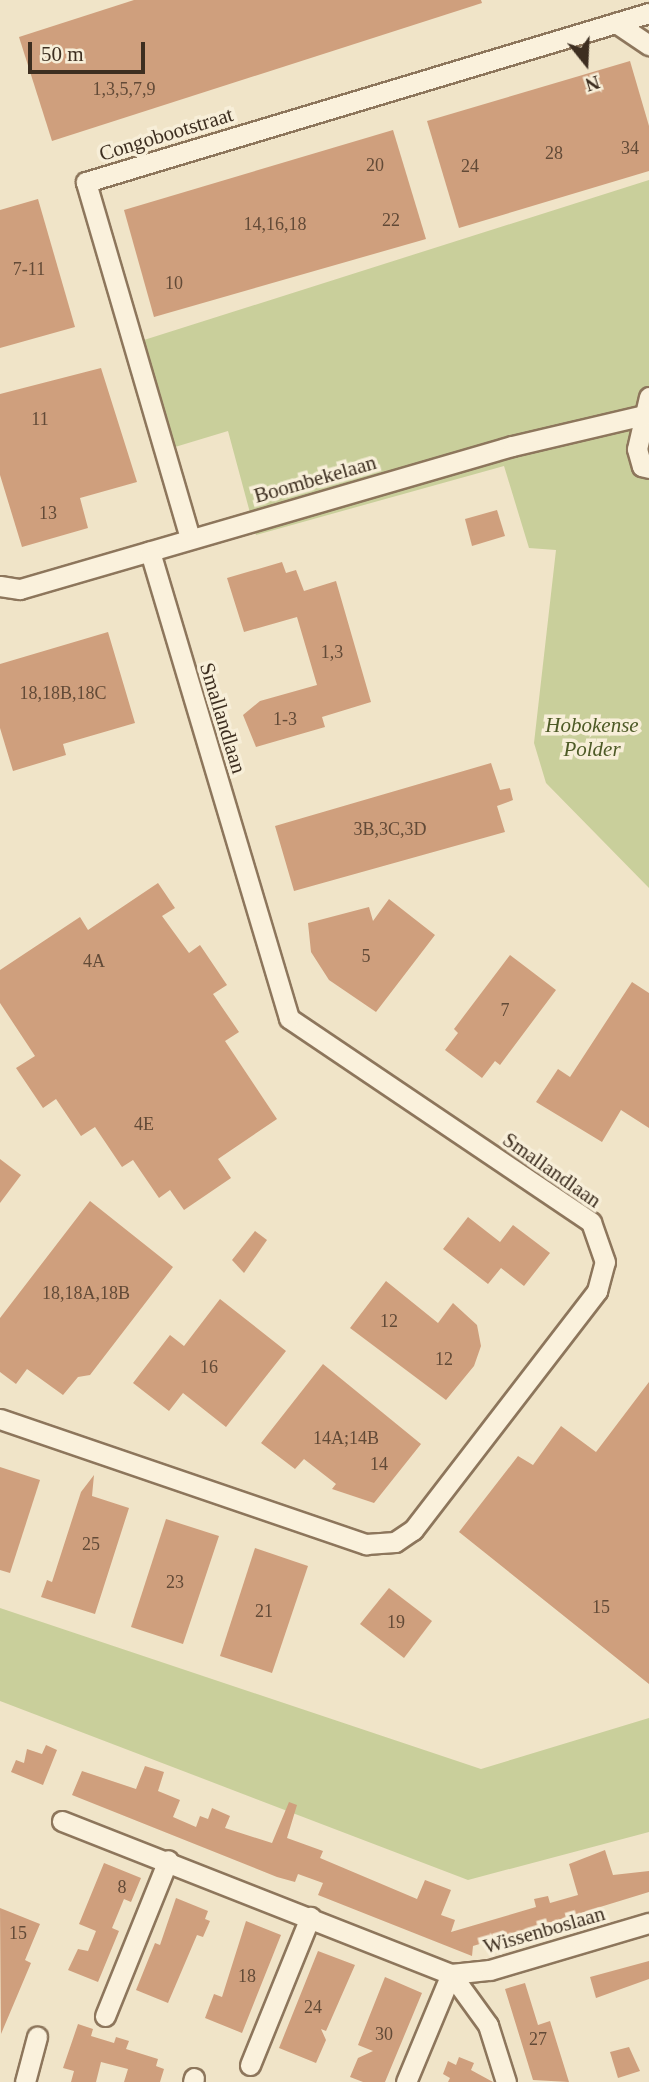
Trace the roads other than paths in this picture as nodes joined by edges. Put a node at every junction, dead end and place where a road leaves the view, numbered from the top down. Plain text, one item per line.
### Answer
1 (649, 13) edge
2 (616, 23) junction
3 (649, 45) edge
4 (646, 406) edge
5 (649, 468) edge
6 (190, 538) junction
7 (150, 551) junction
8 (0, 586) edge
9 (0, 1419) edge
10 (62, 1821) dead end
11 (168, 1860) junction
12 (310, 1917) junction
13 (649, 1923) edge
14 (451, 1974) junction
15 (105, 2016) dead end
16 (37, 2037) dead end
17 (250, 2066) dead end
18 (25, 2082) edge
19 (406, 2082) edge
20 (506, 2082) edge

1 - 2 street, Congobootstraat
2 - 3 street
2 - 6 street, Congobootstraat
4 - 5 street
4 - 6 street, Boombekelaan
6 - 7 street, Boombekelaan
7 - 8 street, Boombekelaan
7 - 9 street, Smallandlaan
10 - 11 street
11 - 12 street
11 - 15 street
12 - 14 street
12 - 17 street
13 - 14 street, Wissenboslaan
14 - 19 street
14 - 20 street
16 - 18 street

